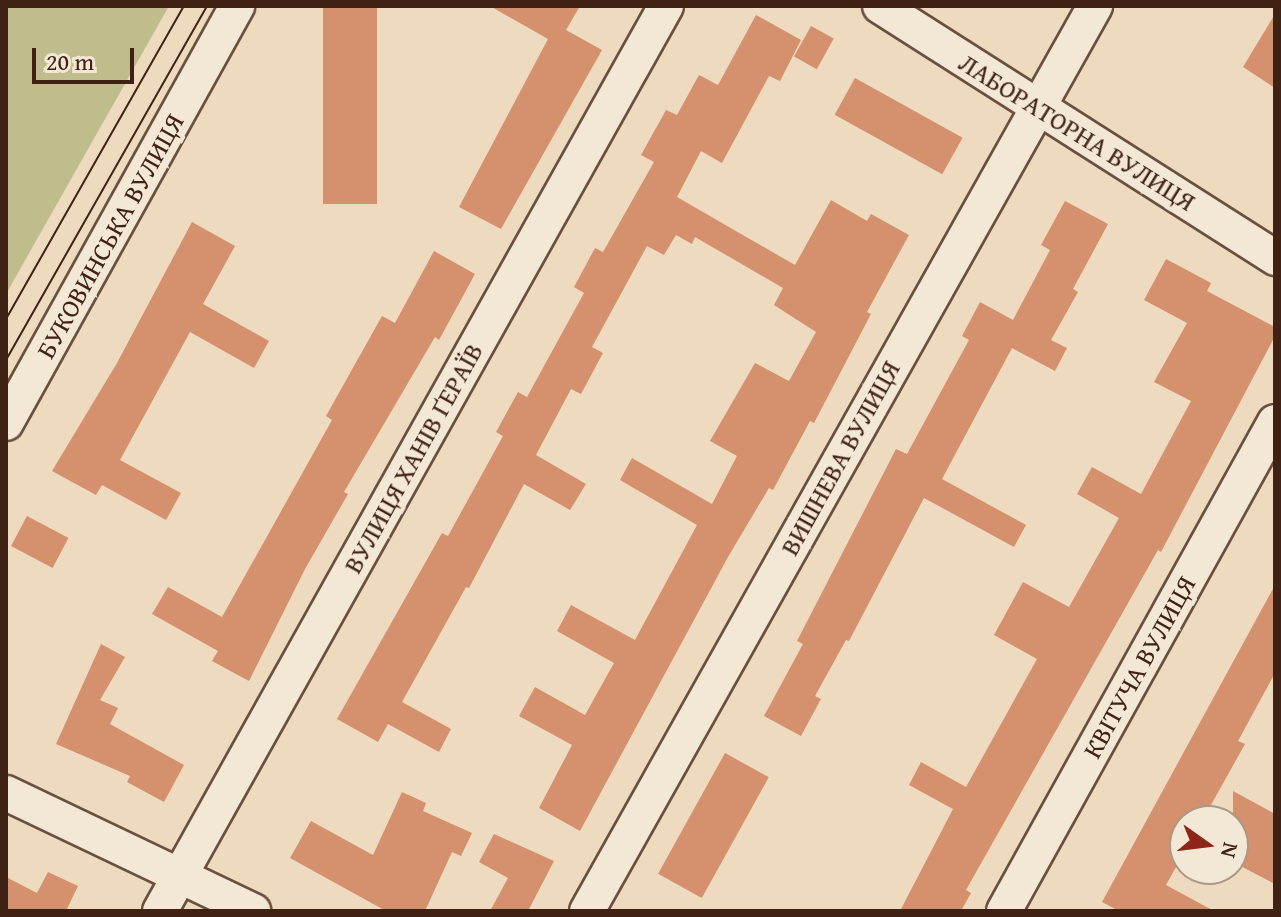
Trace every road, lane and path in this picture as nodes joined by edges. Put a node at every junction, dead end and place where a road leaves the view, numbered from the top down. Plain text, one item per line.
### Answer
1 (237, 6) edge
2 (666, 6) edge
3 (880, 6) edge
4 (1095, 6) edge
5 (1036, 106) junction
6 (1275, 258) edge
7 (1275, 422) edge
8 (6, 423) edge
9 (6, 793) edge
10 (180, 875) junction
11 (160, 911) edge
12 (253, 911) edge
13 (587, 911) edge
14 (1004, 911) edge

1 - 8 street, БУКОВИНСЬКА ВУЛИЦЯ
2 - 10 street, ВУЛИЦЯ ХАНІВ ҐЕРАЇВ
3 - 5 street, ЛАБОРАТОРНА ВУЛИЦЯ
4 - 5 street, ВИШНЕВА ВУЛИЦЯ
5 - 6 street, ЛАБОРАТОРНА ВУЛИЦЯ
5 - 13 street, ВИШНЕВА ВУЛИЦЯ
7 - 14 street, КВІТУЧА ВУЛИЦЯ
9 - 10 street
10 - 11 street, ВУЛИЦЯ ХАНІВ ҐЕРАЇВ
10 - 12 street

